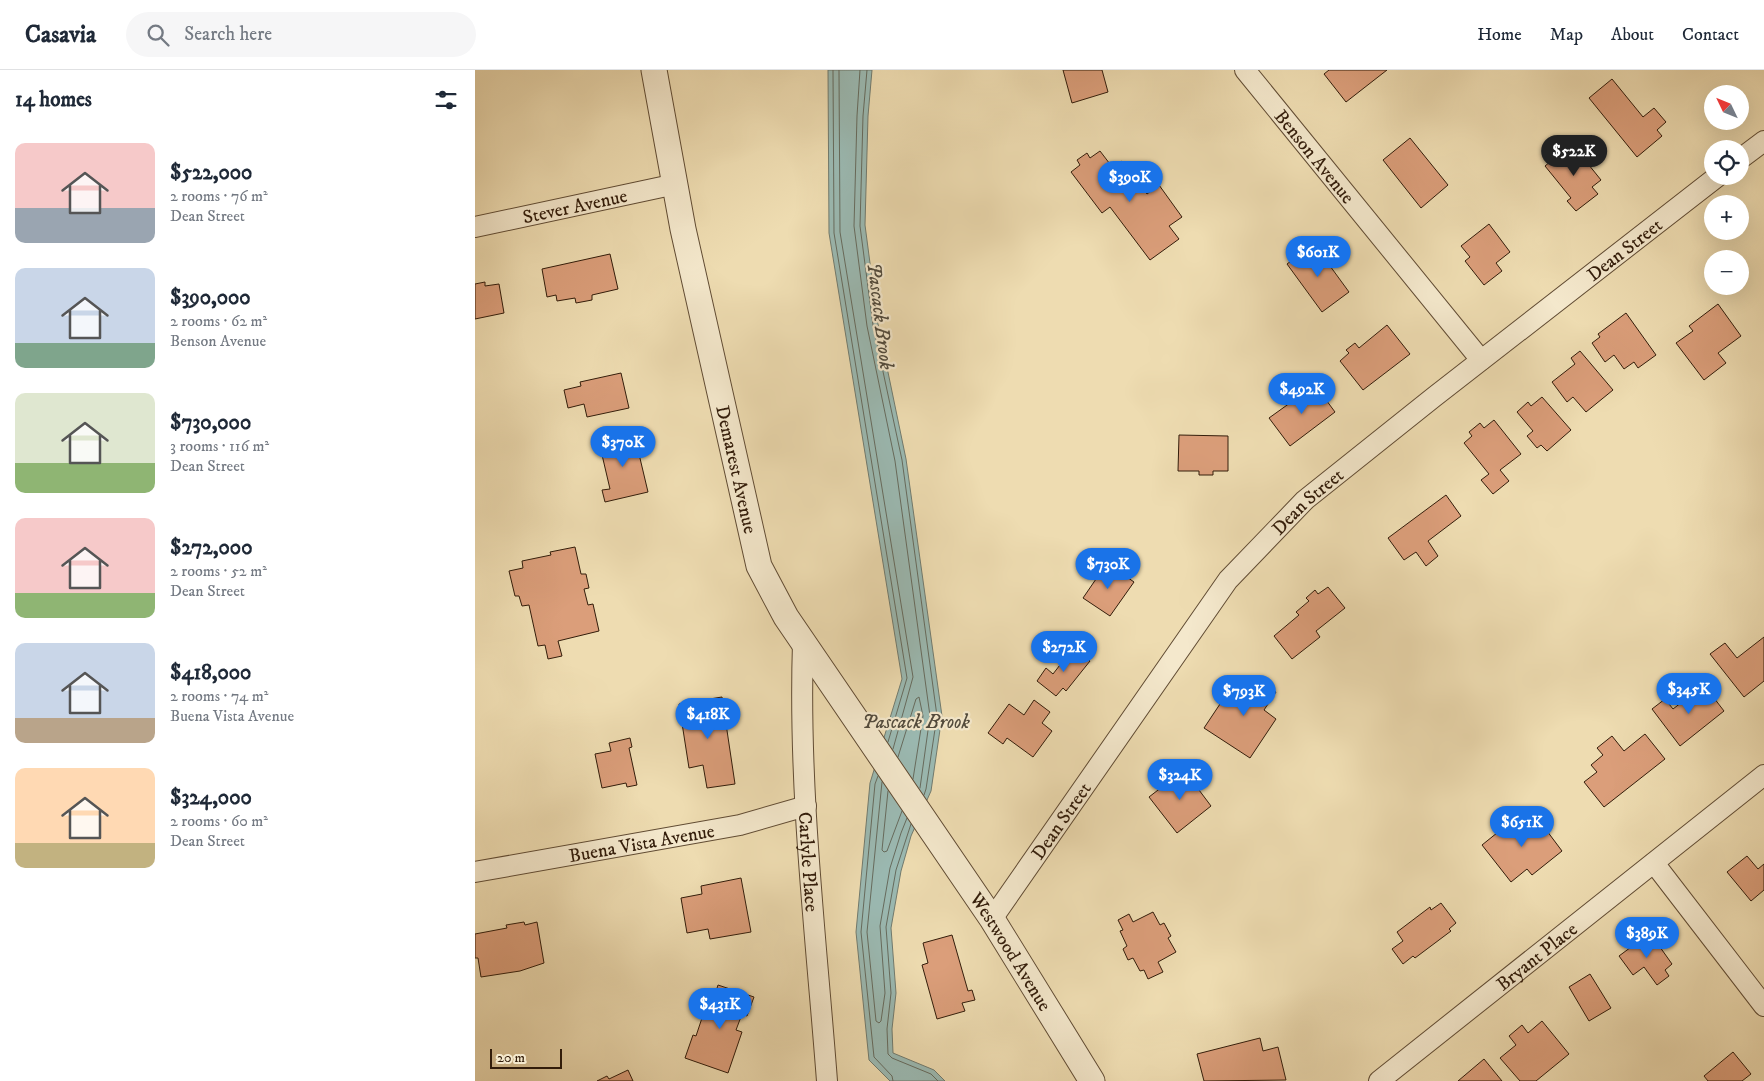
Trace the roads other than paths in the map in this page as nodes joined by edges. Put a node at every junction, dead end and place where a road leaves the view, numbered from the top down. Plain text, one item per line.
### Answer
1 (654, 70) edge
2 (1245, 70) edge
3 (1764, 141) edge
4 (1749, 152) edge
5 (676, 184) junction
6 (1706, 185) edge
7 (475, 227) edge
8 (1481, 360) junction
9 (803, 643) junction
10 (1764, 775) edge
11 (806, 806) junction
12 (926, 823) joint
13 (1654, 862) junction
14 (475, 872) edge
15 (992, 919) junction
16 (1764, 1006) edge
17 (827, 1081) edge
18 (1092, 1081) edge
19 (1379, 1081) edge

1 - 5 street, Demarest Avenue
2 - 8 street, Benson Avenue
3 - 4 street
5 - 7 street, Stever Avenue
5 - 9 street, Demarest Avenue
6 - 8 street, Dean Street
8 - 15 street, Dean Street
9 - 11 street, Carlyle Place
9 - 12 street, Demarest Avenue
10 - 13 street, Bryant Place
11 - 14 street, Buena Vista Avenue
11 - 17 street, Carlyle Place
12 - 15 street, Westwood Avenue
13 - 16 street
13 - 19 street, Bryant Place
15 - 18 street, Westwood Avenue

